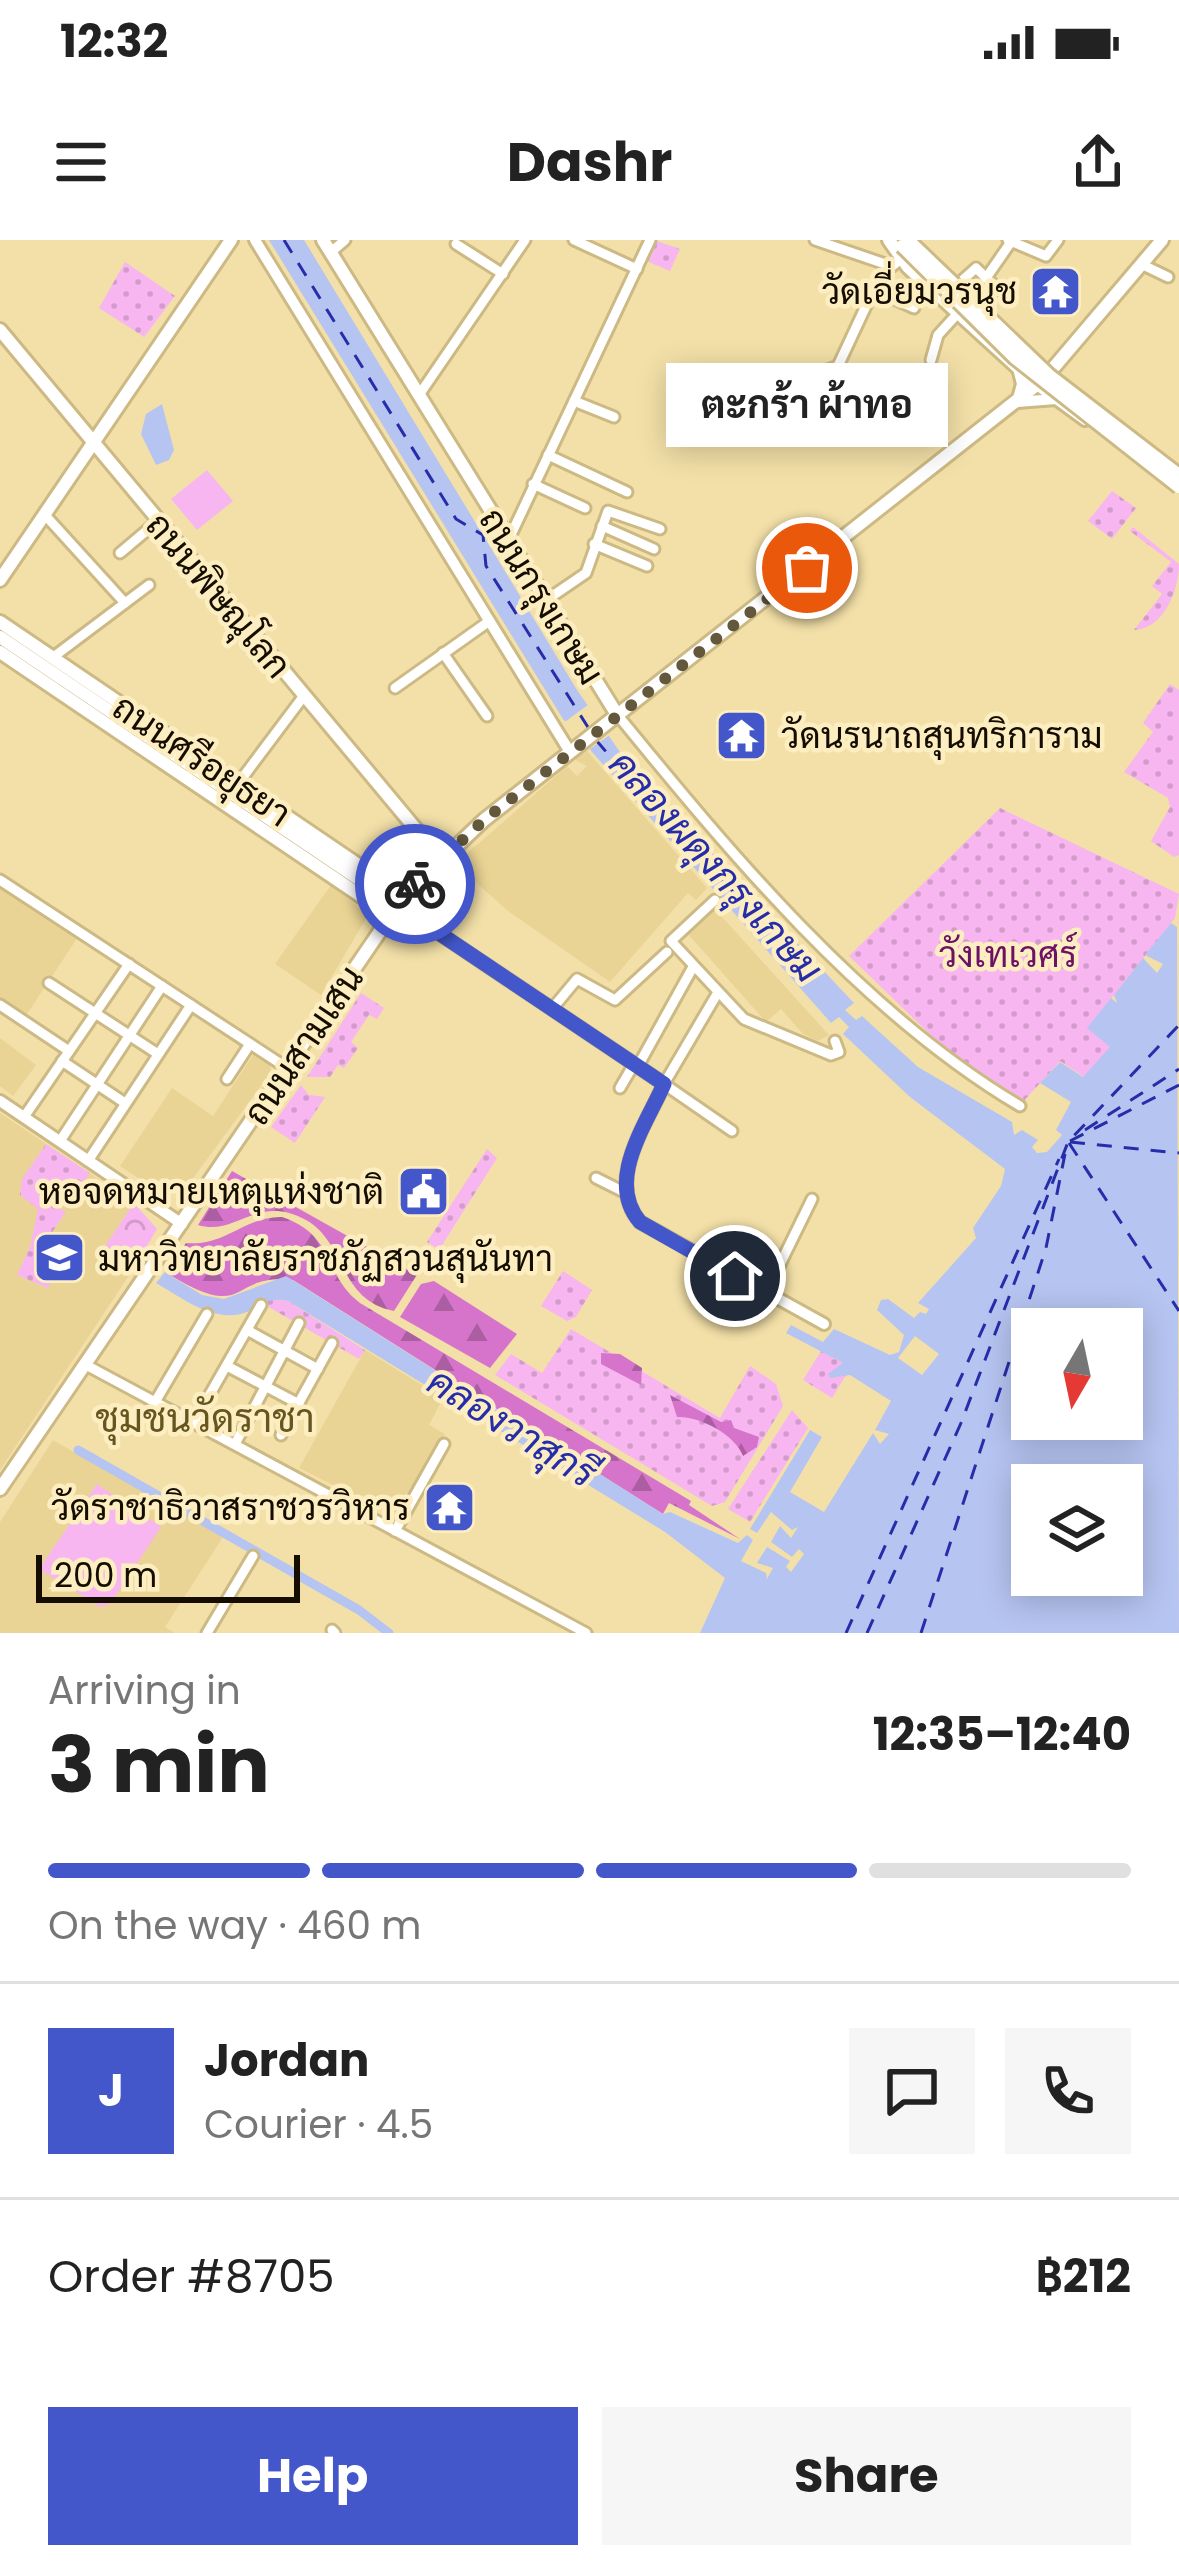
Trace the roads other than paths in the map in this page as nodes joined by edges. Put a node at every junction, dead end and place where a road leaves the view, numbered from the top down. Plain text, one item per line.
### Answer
1 (231, 240) edge
2 (255, 240) edge
3 (345, 240) edge
4 (525, 240) edge
5 (574, 240) edge
6 (650, 240) edge
7 (815, 240) edge
8 (1058, 240) edge
9 (1010, 241) edge
10 (1158, 241) edge
11 (456, 244) dead end
12 (327, 246) edge
13 (901, 247) edge
14 (1141, 264) junction
15 (637, 269) junction
16 (503, 274) junction
17 (1168, 277) dead end
18 (986, 278) junction
19 (958, 284) junction
20 (874, 290) junction
21 (1008, 299) dead end
22 (914, 308) dead end
23 (958, 312) junction
24 (0, 330) edge
25 (1067, 353) junction
26 (1034, 357) junction
27 (931, 360) dead end
28 (1017, 368) junction
29 (1051, 372) junction
30 (1063, 381) junction
31 (1037, 385) junction
32 (419, 395) junction
33 (1056, 399) junction
34 (574, 401) junction
35 (1017, 402) junction
36 (614, 417) dead end
37 (697, 417) dead end
38 (94, 444) junction
39 (548, 454) junction
40 (1179, 473) edge
41 (533, 484) junction
42 (1179, 488) edge
43 (627, 492) dead end
44 (584, 508) dead end
45 (46, 515) junction
46 (158, 521) junction
47 (602, 526) junction
48 (660, 529) dead end
49 (508, 541) junction
50 (594, 544) junction
51 (653, 549) dead end
52 (120, 553) dead end
53 (647, 566) dead end
54 (0, 580) edge
55 (148, 585) dead end
56 (544, 601) junction
57 (125, 603) junction
58 (0, 622) edge
59 (488, 622) junction
60 (0, 637) edge
61 (0, 652) edge
62 (443, 653) junction
63 (45, 667) junction
64 (395, 688) dead end
65 (303, 697) junction
66 (487, 716) dead end
67 (613, 717) junction
68 (157, 743) junction
69 (574, 749) junction
70 (237, 785) junction
71 (248, 811) junction
72 (270, 812) junction
73 (317, 844) junction
74 (440, 858) junction
75 (0, 880) edge
76 (383, 896) junction
77 (400, 900) junction
78 (715, 900) dead end
79 (668, 952) dead end
80 (129, 964) junction
81 (693, 967) junction
82 (49, 983) dead end
83 (162, 986) junction
84 (717, 994) junction
85 (0, 1005) edge
86 (191, 1005) junction
87 (552, 1010) junction
88 (94, 1013) junction
89 (130, 1036) junction
90 (835, 1041) dead end
91 (250, 1044) junction
92 (158, 1054) junction
93 (65, 1056) junction
94 (636, 1065) junction
95 (286, 1068) junction
96 (227, 1079) dead end
97 (97, 1084) junction
98 (664, 1084) junction
99 (620, 1088) dead end
100 (0, 1101) edge
101 (125, 1103) junction
102 (1020, 1106) dead end
103 (24, 1118) junction
104 (732, 1131) dead end
105 (59, 1142) junction
106 (88, 1160) junction
107 (596, 1178) dead end
108 (626, 1193) junction
109 (812, 1199) dead end
110 (182, 1224) junction
111 (766, 1293) junction
112 (261, 1306) dead end
113 (207, 1314) dead end
114 (299, 1323) dead end
115 (824, 1324) dead end
116 (247, 1330) junction
117 (332, 1343) dead end
118 (284, 1351) junction
119 (86, 1365) junction
120 (227, 1366) junction
121 (318, 1369) junction
122 (265, 1385) junction
123 (155, 1402) junction
124 (299, 1404) junction
125 (194, 1422) junction
126 (281, 1435) dead end
127 (235, 1444) junction
128 (444, 1444) dead end
129 (0, 1489) edge
130 (395, 1531) junction
131 (253, 1556) dead end
132 (207, 1633) edge
133 (586, 1633) edge

1 - 38 main road
2 - 59 street
3 - 12 street
4 - 16 street
5 - 15 street
6 - 15 street
7 - 13 street
8 - 9 street
9 - 18 street
10 - 14 main road, ถนนสามเสน
11 - 16 street
12 - 32 main road, ถนนกรุงเกษม
13 - 19 main road
13 - 20 street
13 - 23 main road
13 - 40 main road, bridge
13 - 42 main road, bridge
14 - 17 street
14 - 25 main road, ถนนสามเสน
15 - 34 street
16 - 32 street
18 - 19 street
18 - 21 street
19 - 26 main road
20 - 22 street
20 - 37 street
23 - 27 street
23 - 28 main road
24 - 38 main road, ถนนพิษณุโลก
25 - 26 street
25 - 29 main road, ถนนสามเสน
25 - 30 street
26 - 28 main road
26 - 29 main road
28 - 31 main road
28 - 35 street
29 - 30 street
29 - 31 main road, ถนนสามเสน
30 - 40 street
31 - 33 street
31 - 35 main road, ถนนสามเสน
32 - 49 main road, ถนนกรุงเกษม
33 - 35 street
33 - 42 street
34 - 36 street
34 - 39 street
35 - 67 main road, ถนนสามเสน
38 - 45 main road
38 - 46 main road, ถนนพิษณุโลก
39 - 41 street
39 - 43 street
41 - 44 street
41 - 49 street
45 - 54 main road
45 - 57 street
46 - 52 street
46 - 65 main road, ถนนพิษณุโลก
47 - 48 street
47 - 50 street
47 - 51 street
49 - 56 main road, ถนนกรุงเกษม
50 - 53 street
50 - 56 street
55 - 57 street
56 - 67 main road, ถนนกรุงเกษม
57 - 63 street
58 - 63 main road, ถนนศรีอยุธยา
59 - 62 street
59 - 69 street
60 - 63 main road, ถนนศรีอยุธยา
61 - 63 main road, ถนนศรีอยุธยา
62 - 64 street
62 - 66 street
63 - 68 main road, ถนนศรีอยุธยา
63 - 68 main road, ถนนศรีอยุธยา
65 - 70 street
65 - 74 main road, ถนนพิษณุโลก
67 - 69 main road, ถนนสามเสน
67 - 102 street, ถนนกรุงเกษม
68 - 70 main road, ถนนศรีอยุธยา
68 - 71 main road, ถนนศรีอยุธยา
69 - 74 main road, ถนนสามเสน
70 - 72 main road, ถนนศรีอยุธยา
71 - 72 main road, ถนนศรีอยุธยา
71 - 76 main road, ถนนศรีอยุธยา
72 - 73 main road, ถนนศรีอยุธยา
73 - 76 main road, ถนนศรีอยุธยา
73 - 77 main road, ถนนศรีอยุธยา
74 - 77 main road, ถนนสามเสน
75 - 80 street
76 - 77 main road, ถนนศรีอยุธยา
77 - 87 street, ถนนศรีอยุธยา
77 - 95 main road, ถนนสามเสน
78 - 81 street
79 - 87 street
80 - 83 street
80 - 88 street
81 - 84 street
81 - 94 street
82 - 88 street
83 - 86 street
83 - 89 street
84 - 90 street
84 - 98 street
85 - 93 street
86 - 91 street
86 - 92 street
87 - 94 street, ถนนศรีอยุธยา
88 - 89 street
88 - 93 street
89 - 92 street
89 - 97 street
91 - 95 street
91 - 96 street
92 - 101 street
93 - 97 street
93 - 103 street
94 - 98 street, ถนนศรีอยุธยา
94 - 99 street
95 - 110 main road, ถนนสามเสน
97 - 101 street
97 - 105 street
98 - 104 street
98 - 108 street
100 - 103 street
101 - 106 street
103 - 105 street
105 - 106 street
106 - 110 street
107 - 108 street
108 - 111 street
109 - 111 street
110 - 119 main road, ถนนสามเสน
111 - 115 street
112 - 116 street
113 - 123 street
114 - 118 street
116 - 118 street
116 - 120 street
117 - 121 street
118 - 121 street
118 - 122 street
119 - 123 street
119 - 129 main road, ถนนสามเสน
120 - 122 street
120 - 125 street
121 - 124 street
122 - 124 street
122 - 127 street
123 - 125 street
124 - 126 street
125 - 127 street
127 - 130 street
128 - 130 street
130 - 133 street
131 - 132 street

